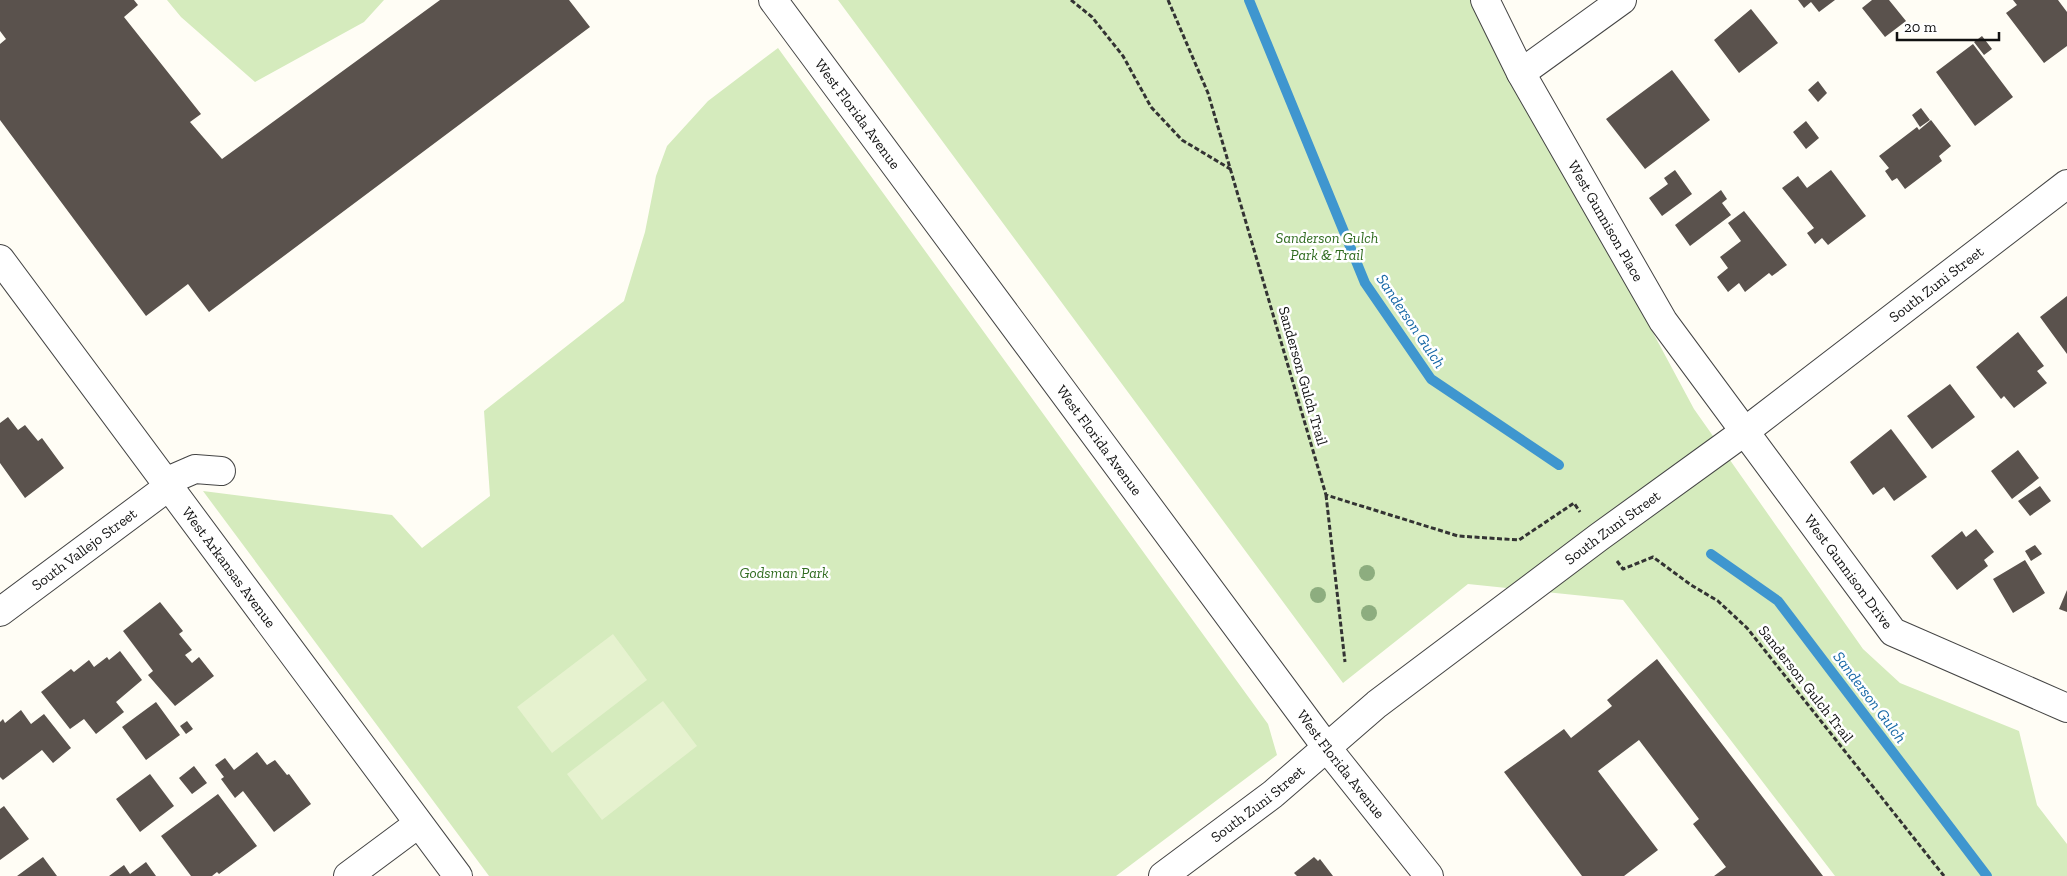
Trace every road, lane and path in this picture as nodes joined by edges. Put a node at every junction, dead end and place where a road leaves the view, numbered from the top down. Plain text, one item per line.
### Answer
1 (772, 0) edge
2 (1071, 0) edge
3 (1168, 0) edge
4 (1485, 0) edge
5 (1622, 0) edge
6 (1521, 73) junction
7 (1233, 170) junction
8 (2067, 184) edge
9 (0, 259) edge
10 (1744, 432) junction
11 (221, 471) dead end
12 (166, 484) junction
13 (1326, 495) junction
14 (1582, 514) dead end
15 (1619, 564) dead end
16 (0, 612) edge
17 (1345, 662) dead end
18 (2067, 708) edge
19 (1327, 748) junction
20 (418, 824) junction
21 (348, 876) edge
22 (458, 876) edge
23 (1162, 876) edge
24 (1429, 876) edge
25 (1944, 876) edge

1 - 19 street, West Florida Avenue
2 - 7 path
3 - 7 path, Sanderson Gulch Trail
4 - 6 street, West Gunnison Place
5 - 6 street
6 - 10 street, West Gunnison Place
7 - 13 path, Sanderson Gulch Trail
8 - 10 street, South Zuni Street
9 - 12 street, West Arkansas Avenue
10 - 18 street, West Gunnison Drive
10 - 19 street, South Zuni Street
11 - 12 street, South Vallejo Street
12 - 16 street, South Vallejo Street
12 - 20 street, West Arkansas Avenue
13 - 14 path
13 - 17 path, Sanderson Gulch Trail
15 - 25 path, Sanderson Gulch Trail
19 - 23 street, South Zuni Street
19 - 24 street, West Florida Avenue
20 - 21 street
20 - 22 street, West Arkansas Avenue

